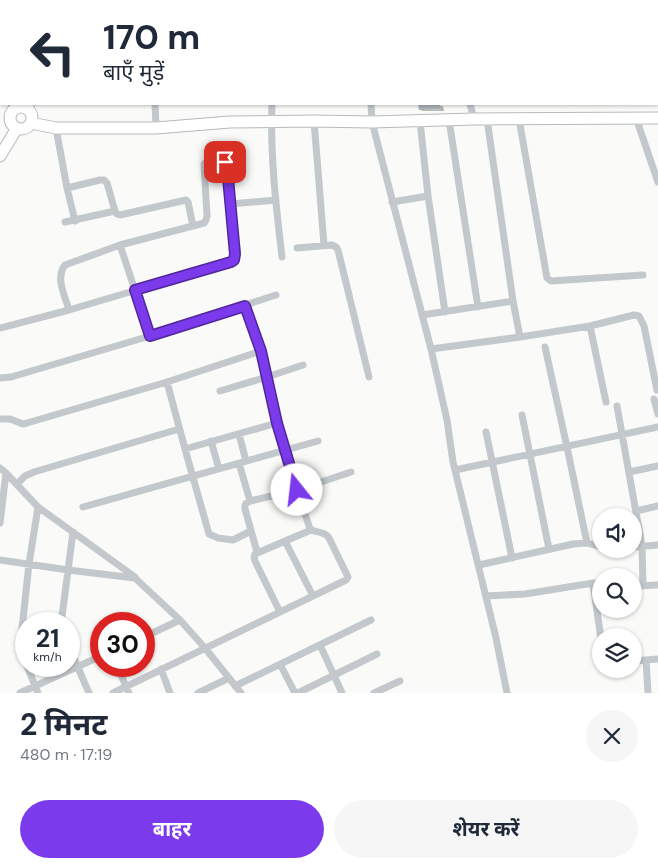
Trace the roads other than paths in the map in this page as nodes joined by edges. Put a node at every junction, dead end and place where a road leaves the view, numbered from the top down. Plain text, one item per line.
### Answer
1 (155, 105) edge
2 (272, 105) edge
3 (371, 105) edge
4 (470, 105) edge
5 (28, 106) edge
6 (13, 107) edge
7 (636, 118) junction
8 (658, 118) edge
9 (474, 119) junction
10 (487, 119) junction
11 (519, 119) junction
12 (449, 120) junction
13 (271, 121) junction
14 (314, 121) junction
15 (420, 121) junction
16 (372, 122) junction
17 (32, 123) junction
18 (16, 128) junction
19 (56, 128) junction
20 (156, 128) junction
21 (0, 156) edge
22 (658, 182) edge
23 (67, 188) junction
24 (428, 196) junction
25 (276, 200) junction
26 (392, 202) junction
27 (230, 204) junction
28 (115, 211) junction
29 (74, 221) junction
30 (65, 222) dead end
31 (193, 226) junction
32 (120, 245) junction
33 (324, 245) junction
34 (298, 248) dead end
35 (282, 257) dead end
36 (643, 275) dead end
37 (135, 290) junction
38 (276, 295) dead end
39 (513, 302) junction
40 (245, 306) junction
41 (478, 307) junction
42 (69, 310) junction
43 (444, 312) junction
44 (422, 315) junction
45 (590, 326) junction
46 (0, 328) edge
47 (150, 336) junction
48 (520, 337) junction
49 (545, 347) dead end
50 (431, 350) junction
51 (261, 351) junction
52 (302, 365) dead end
53 (267, 377) junction
54 (369, 377) dead end
55 (0, 378) edge
56 (167, 382) junction
57 (657, 390) dead end
58 (220, 391) dead end
59 (654, 398) dead end
60 (606, 402) dead end
61 (617, 406) dead end
62 (658, 414) edge
63 (522, 415) dead end
64 (0, 419) edge
65 (277, 423) junction
66 (658, 426) edge
67 (179, 430) junction
68 (486, 432) dead end
69 (239, 434) junction
70 (622, 434) junction
71 (211, 441) junction
72 (318, 442) dead end
73 (567, 447) junction
74 (185, 449) junction
75 (285, 450) junction
76 (530, 455) junction
77 (242, 462) junction
78 (492, 463) junction
79 (658, 466) edge
80 (0, 468) edge
81 (219, 469) junction
82 (455, 470) junction
83 (351, 472) dead end
84 (629, 472) junction
85 (6, 473) junction
86 (192, 476) junction
87 (16, 484) junction
88 (297, 490) junction
89 (250, 501) junction
90 (658, 506) edge
91 (38, 507) junction
92 (83, 507) dead end
93 (635, 508) edge
94 (642, 510) edge
95 (0, 523) edge
96 (311, 530) junction
97 (251, 531) junction
98 (73, 532) junction
99 (285, 541) junction
100 (587, 543) junction
101 (592, 544) edge
102 (658, 545) edge
103 (642, 546) joint
104 (549, 550) junction
105 (257, 552) junction
106 (512, 558) junction
107 (0, 560) edge
108 (29, 564) junction
109 (479, 565) junction
110 (68, 570) junction
111 (135, 578) junction
112 (592, 584) edge
113 (658, 585) edge
114 (643, 586) joint
115 (313, 596) junction
116 (486, 596) junction
117 (24, 612) edge
118 (63, 612) edge
119 (280, 612) junction
120 (180, 620) junction
121 (371, 620) dead end
122 (155, 632) edge
123 (320, 644) junction
124 (206, 648) junction
125 (377, 654) dead end
126 (642, 660) edge
127 (646, 660) junction
128 (658, 660) edge
129 (280, 664) junction
130 (160, 669) junction
131 (80, 672) edge
132 (334, 675) junction
133 (31, 677) edge
134 (55, 677) edge
135 (122, 677) edge
136 (229, 678) junction
137 (400, 681) dead end
138 (34, 686) junction
139 (235, 686) junction
140 (127, 690) edge
141 (20, 693) edge
142 (38, 693) edge
143 (88, 693) edge
144 (113, 693) edge
145 (170, 693) edge
146 (198, 693) edge
147 (241, 693) edge
148 (294, 693) edge
149 (298, 693) edge
150 (342, 693) edge
151 (374, 693) edge
152 (507, 693) edge
153 (648, 693) edge

1 - 20 street
2 - 13 street
3 - 16 street
4 - 9 street
5 - 6 main road
5 - 17 main road
6 - 18 main road
7 - 8 main road
7 - 11 main road
7 - 22 street
9 - 10 main road
9 - 12 main road
10 - 11 main road
10 - 39 street
11 - 36 street
12 - 15 main road
12 - 41 street
13 - 14 main road
13 - 20 main road
13 - 25 street
14 - 16 main road
14 - 33 street
15 - 16 main road
15 - 24 street
16 - 26 street
17 - 18 main road
17 - 19 main road
18 - 21 main road
19 - 20 main road
19 - 23 street
23 - 28 street
23 - 29 street
24 - 26 street
24 - 43 street
25 - 27 street
25 - 35 street
26 - 44 street
27 - 31 street
27 - 37 street
28 - 29 street
28 - 31 street
29 - 30 street
31 - 32 street
32 - 37 street
32 - 42 street
33 - 34 street
33 - 54 street
37 - 42 street
37 - 47 street
38 - 40 street
39 - 41 street
39 - 48 street
40 - 47 street
40 - 51 street
41 - 43 street
42 - 46 street
43 - 44 street
44 - 50 street
45 - 48 street
45 - 57 street
45 - 60 street
47 - 55 street
48 - 50 street
49 - 73 street
50 - 82 street
51 - 53 street
51 - 56 street
52 - 53 street
53 - 58 street
53 - 65 street
56 - 64 street
56 - 67 street
59 - 62 street
61 - 70 street
63 - 76 street
65 - 69 street
65 - 75 street
66 - 70 street
67 - 74 street
67 - 87 street
68 - 78 street
69 - 71 street
69 - 77 street
70 - 73 street
70 - 84 street
71 - 74 street
71 - 81 street
72 - 75 street
73 - 76 street
73 - 100 street
74 - 86 street
75 - 77 street
75 - 88 street
76 - 78 street
76 - 104 street
77 - 81 street
77 - 89 street
78 - 82 street
78 - 106 street
79 - 84 street
80 - 85 street
81 - 86 street
82 - 109 street
83 - 88 street
84 - 93 street
85 - 87 street
85 - 95 street
86 - 92 street
86 - 97 street
87 - 91 street
88 - 89 street
88 - 96 street
89 - 97 street
90 - 94 street
91 - 98 street
91 - 108 street
96 - 99 street
96 - 115 street
97 - 105 street
98 - 110 street
98 - 111 street
99 - 105 street
99 - 115 street
100 - 101 street
100 - 104 street
102 - 103 street
103 - 114 street
104 - 106 street
105 - 119 street
106 - 109 street
107 - 108 street
108 - 110 street
108 - 117 street
109 - 116 street
110 - 111 street
110 - 118 street
111 - 120 street
112 - 116 street
113 - 114 street
115 - 119 street
116 - 152 street
119 - 124 street
120 - 122 street
120 - 124 street
121 - 123 street
123 - 129 street
123 - 132 street
124 - 130 street
124 - 136 street
125 - 132 street
126 - 127 street
127 - 128 street
127 - 153 street
129 - 139 street
129 - 148 street
130 - 140 street
130 - 145 street
131 - 143 street
132 - 149 street
132 - 150 street
133 - 138 street
134 - 138 street
135 - 140 street
136 - 139 street
136 - 146 street
137 - 151 street
138 - 141 street
138 - 142 street
139 - 147 street
140 - 144 street

